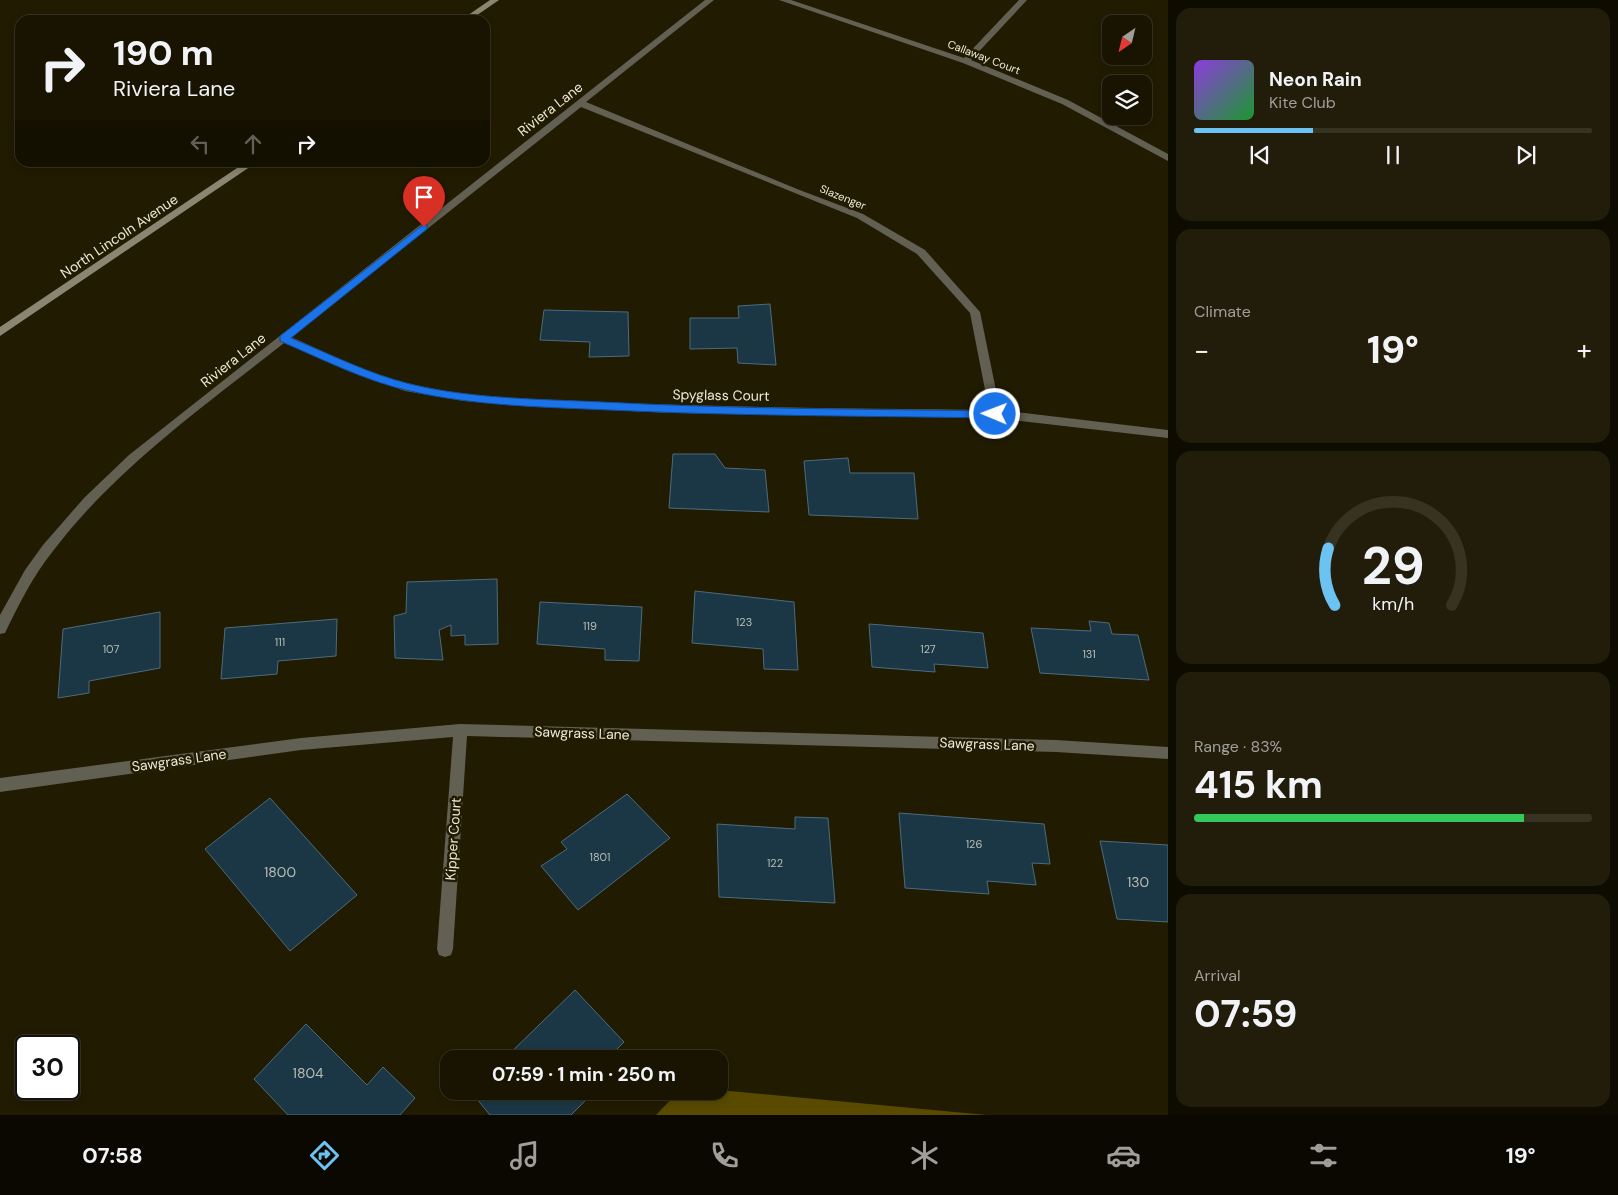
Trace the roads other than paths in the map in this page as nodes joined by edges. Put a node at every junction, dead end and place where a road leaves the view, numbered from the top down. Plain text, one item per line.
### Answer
1 (495, 0) edge
2 (710, 0) edge
3 (783, 0) edge
4 (1022, 0) edge
5 (472, 15) edge
6 (966, 61) junction
7 (580, 103) junction
8 (1168, 158) edge
9 (246, 167) edge
10 (0, 332) edge
11 (284, 338) junction
12 (995, 414) junction
13 (1168, 434) edge
14 (0, 629) edge
15 (460, 730) junction
16 (1168, 753) edge
17 (0, 785) edge
18 (445, 949) dead end

1 - 5 main road
2 - 7 street, Riviera Lane
3 - 6 street, Callaway Court
4 - 6 street
6 - 8 street, Callaway Court
7 - 11 street, Riviera Lane
7 - 12 street, Slazenger
9 - 10 main road, North Lincoln Avenue
11 - 12 street, Spyglass Court
11 - 14 street, Riviera Lane
12 - 13 street, Spyglass Court
15 - 16 street, Sawgrass Lane
15 - 17 street, Sawgrass Lane
15 - 18 street, Kipper Court

